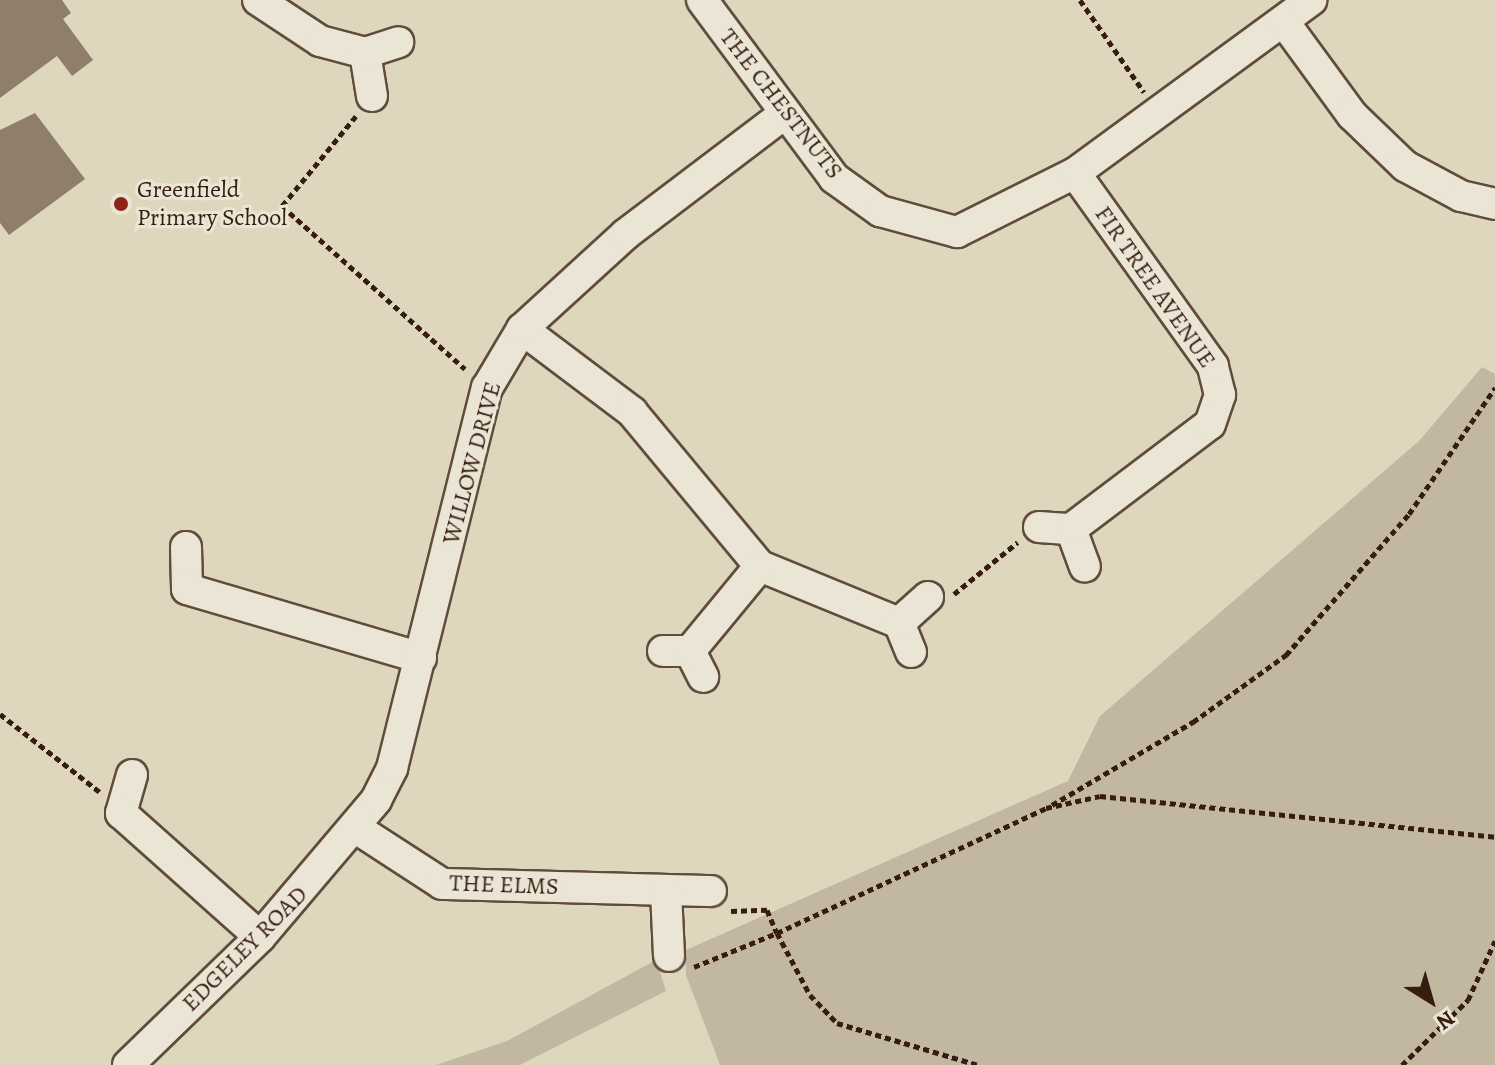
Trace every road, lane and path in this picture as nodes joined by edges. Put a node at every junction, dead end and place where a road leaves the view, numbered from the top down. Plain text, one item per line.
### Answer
1 (258, 0) edge
2 (702, 0) edge
3 (1080, 0) edge
4 (1311, 0) edge
5 (1284, 22) junction
6 (398, 42) dead end
7 (365, 53) junction
8 (372, 96) joint
9 (1159, 112) junction
10 (783, 115) junction
11 (1075, 173) junction
12 (1495, 204) edge
13 (522, 329) junction
14 (487, 388) junction
15 (1495, 388) edge
16 (1039, 527) joint
17 (1071, 529) junction
18 (186, 547) dead end
19 (760, 566) junction
20 (1085, 567) dead end
21 (928, 597) joint
22 (899, 623) junction
23 (911, 652) dead end
24 (421, 658) junction
25 (685, 660) dead end
26 (0, 714) edge
27 (132, 775) dead end
28 (1046, 808) junction
29 (121, 813) junction
30 (359, 830) junction
31 (1495, 837) edge
32 (711, 891) joint
33 (666, 892) junction
34 (777, 933) junction
35 (260, 937) junction
36 (1495, 941) edge
37 (678, 962) joint
38 (128, 1065) edge
39 (978, 1065) edge
40 (1402, 1065) edge

1 - 7 street
2 - 10 street, THE CHESTNUTS
3 - 9 path
4 - 5 street
5 - 9 street
5 - 12 street
6 - 7 street
7 - 8 street
8 - 14 path
9 - 11 street
10 - 11 street, THE CHESTNUTS
10 - 13 street, WILLOW DRIVE
11 - 17 street, FIR TREE AVENUE
13 - 14 street, WILLOW DRIVE
13 - 19 street
14 - 24 street, WILLOW DRIVE
15 - 28 path
16 - 17 street
16 - 21 path
17 - 20 street
18 - 24 street
19 - 22 street
19 - 25 street
21 - 22 street
22 - 23 street
24 - 30 street, WILLOW DRIVE
26 - 29 path
27 - 29 street
28 - 31 path
28 - 34 path
29 - 35 street
30 - 33 street, THE ELMS
30 - 35 street, EDGELEY ROAD
32 - 33 street, THE ELMS
32 - 34 path
33 - 37 street
34 - 37 path
34 - 39 path
35 - 38 street, EDGELEY ROAD
36 - 40 path

